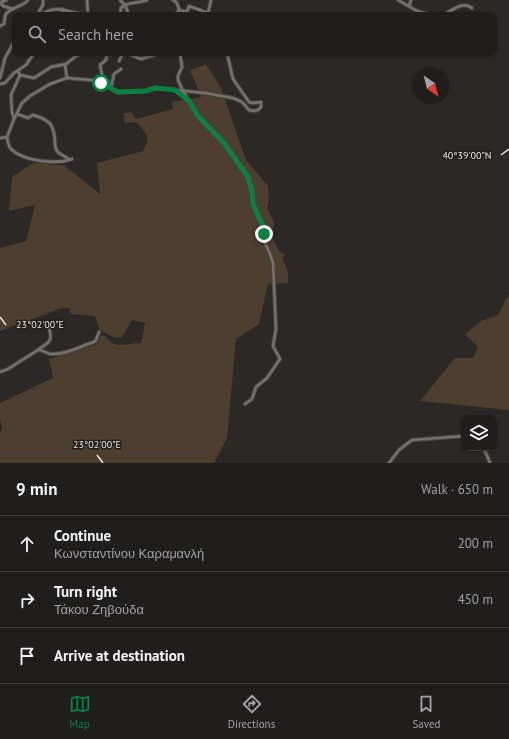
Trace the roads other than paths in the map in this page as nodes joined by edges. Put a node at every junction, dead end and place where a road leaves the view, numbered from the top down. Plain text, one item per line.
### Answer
1 (6, 0) edge
2 (28, 0) edge
3 (43, 0) edge
4 (86, 0) edge
5 (120, 0) edge
6 (147, 0) edge
7 (173, 0) edge
8 (211, 0) edge
9 (398, 0) edge
10 (411, 0) edge
11 (131, 1) edge
12 (1, 3) edge
13 (125, 5) junction
14 (409, 6) junction
15 (472, 8) dead end
16 (13, 9) junction
17 (62, 9) joint
18 (179, 10) joint
19 (39, 12) edge
20 (45, 12) edge
21 (72, 12) edge
22 (87, 12) edge
23 (120, 12) edge
24 (128, 12) edge
25 (187, 12) edge
26 (187, 12) edge
27 (205, 12) edge
28 (208, 12) edge
29 (421, 12) edge
30 (449, 12) edge
31 (0, 26) edge
32 (12, 45) edge
33 (32, 56) edge
34 (76, 56) edge
35 (106, 56) edge
36 (121, 56) edge
37 (133, 56) edge
38 (150, 56) edge
39 (180, 56) edge
40 (228, 56) edge
41 (119, 61) dead end
42 (65, 65) junction
43 (121, 69) dead end
44 (18, 70) junction
45 (20, 75) junction
46 (0, 78) edge
47 (67, 78) junction
48 (101, 83) junction
49 (0, 84) edge
50 (111, 87) junction
51 (175, 90) junction
52 (183, 91) junction
53 (189, 101) junction
54 (17, 114) junction
55 (14, 119) junction
56 (0, 138) edge
57 (7, 138) junction
58 (49, 328) dead end
59 (99, 332) dead end
60 (38, 350) junction
61 (0, 372) edge
62 (245, 404) dead end
63 (461, 436) edge
64 (484, 451) edge
65 (389, 463) edge
66 (490, 463) edge

1 - 12 main road
2 - 16 street
3 - 19 street
4 - 22 street
5 - 13 street
6 - 11 street
7 - 18 street
8 - 28 street
9 - 14 street
10 - 14 street
11 - 13 street
12 - 16 street
13 - 23 street
13 - 24 street
14 - 29 street
15 - 30 street
16 - 31 street
17 - 20 street
17 - 21 street
18 - 26 street
25 - 27 street
32 - 46 street
33 - 44 street
34 - 42 street
35 - 48 street
36 - 41 street
37 - 38 street
39 - 52 street
40 - 52 street
42 - 45 street
42 - 47 street
43 - 50 street
44 - 45 street
44 - 49 street
45 - 55 street
47 - 48 street
47 - 54 street
48 - 50 street
50 - 51 street
51 - 52 street
51 - 53 street
52 - 53 street
53 - 62 street
54 - 55 street
54 - 57 street
55 - 57 street
56 - 57 street
58 - 60 street
59 - 60 street
60 - 61 street
63 - 65 street
64 - 66 street

